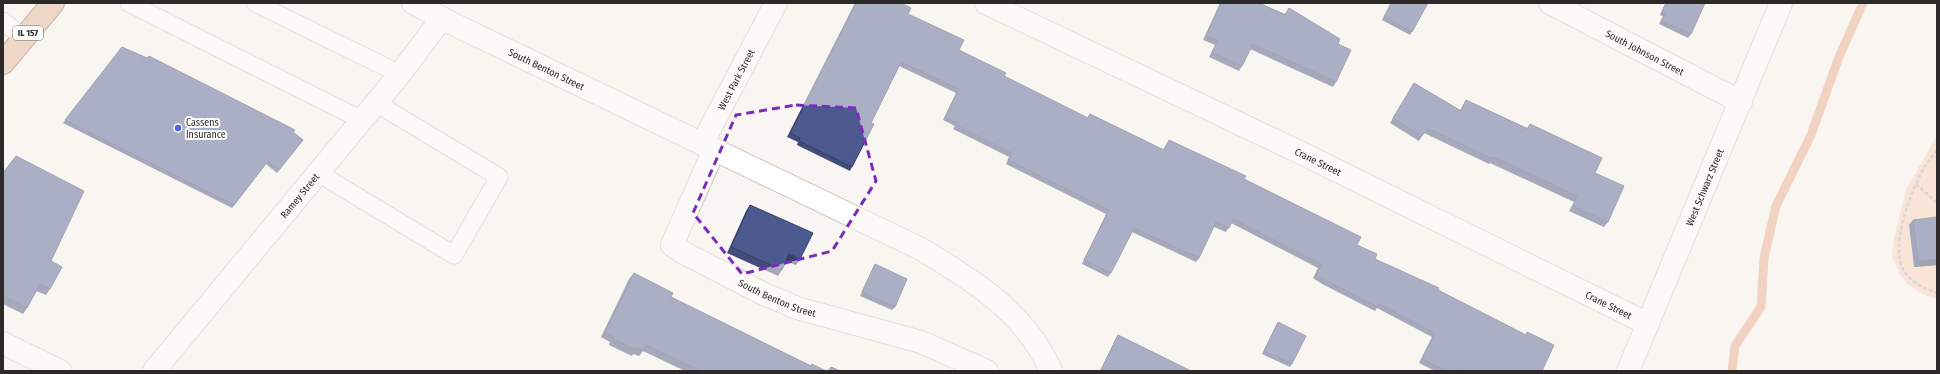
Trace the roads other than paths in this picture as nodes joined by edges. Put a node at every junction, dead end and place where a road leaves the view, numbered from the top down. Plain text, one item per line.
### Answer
1 (53, 3) edge
2 (129, 3) edge
3 (256, 3) edge
4 (413, 3) edge
5 (776, 3) edge
6 (986, 3) edge
7 (1550, 3) edge
8 (1781, 3) edge
9 (442, 18) junction
10 (3, 21) edge
11 (23, 38) junction
12 (3, 63) edge
13 (400, 74) junction
14 (1741, 102) junction
15 (376, 103) junction
16 (362, 120) junction
17 (708, 147) junction
18 (318, 173) junction
19 (1648, 324) junction
20 (3, 343) edge
21 (60, 371) edge
22 (154, 371) edge
23 (987, 371) edge
24 (1051, 371) edge
25 (1628, 371) edge

1 - 11 main road, IL 157
2 - 16 lane
3 - 13 lane
4 - 9 street, South Benton Street
5 - 17 street, West Park Street
6 - 19 street, Crane Street
7 - 14 street, South Johnson Street
8 - 14 street, West Schwarz Street
9 - 13 street, Ramey Street
9 - 17 street, South Benton Street
10 - 11 lane
11 - 12 main road, IL 157
13 - 15 street, Ramey Street
14 - 19 street, West Schwarz Street
15 - 16 street, Ramey Street
15 - 18 lane
16 - 18 street, Ramey Street
17 - 23 street, South Benton Street
17 - 24 street
18 - 22 street, Ramey Street
19 - 25 street, West Schwarz Street
20 - 21 street

